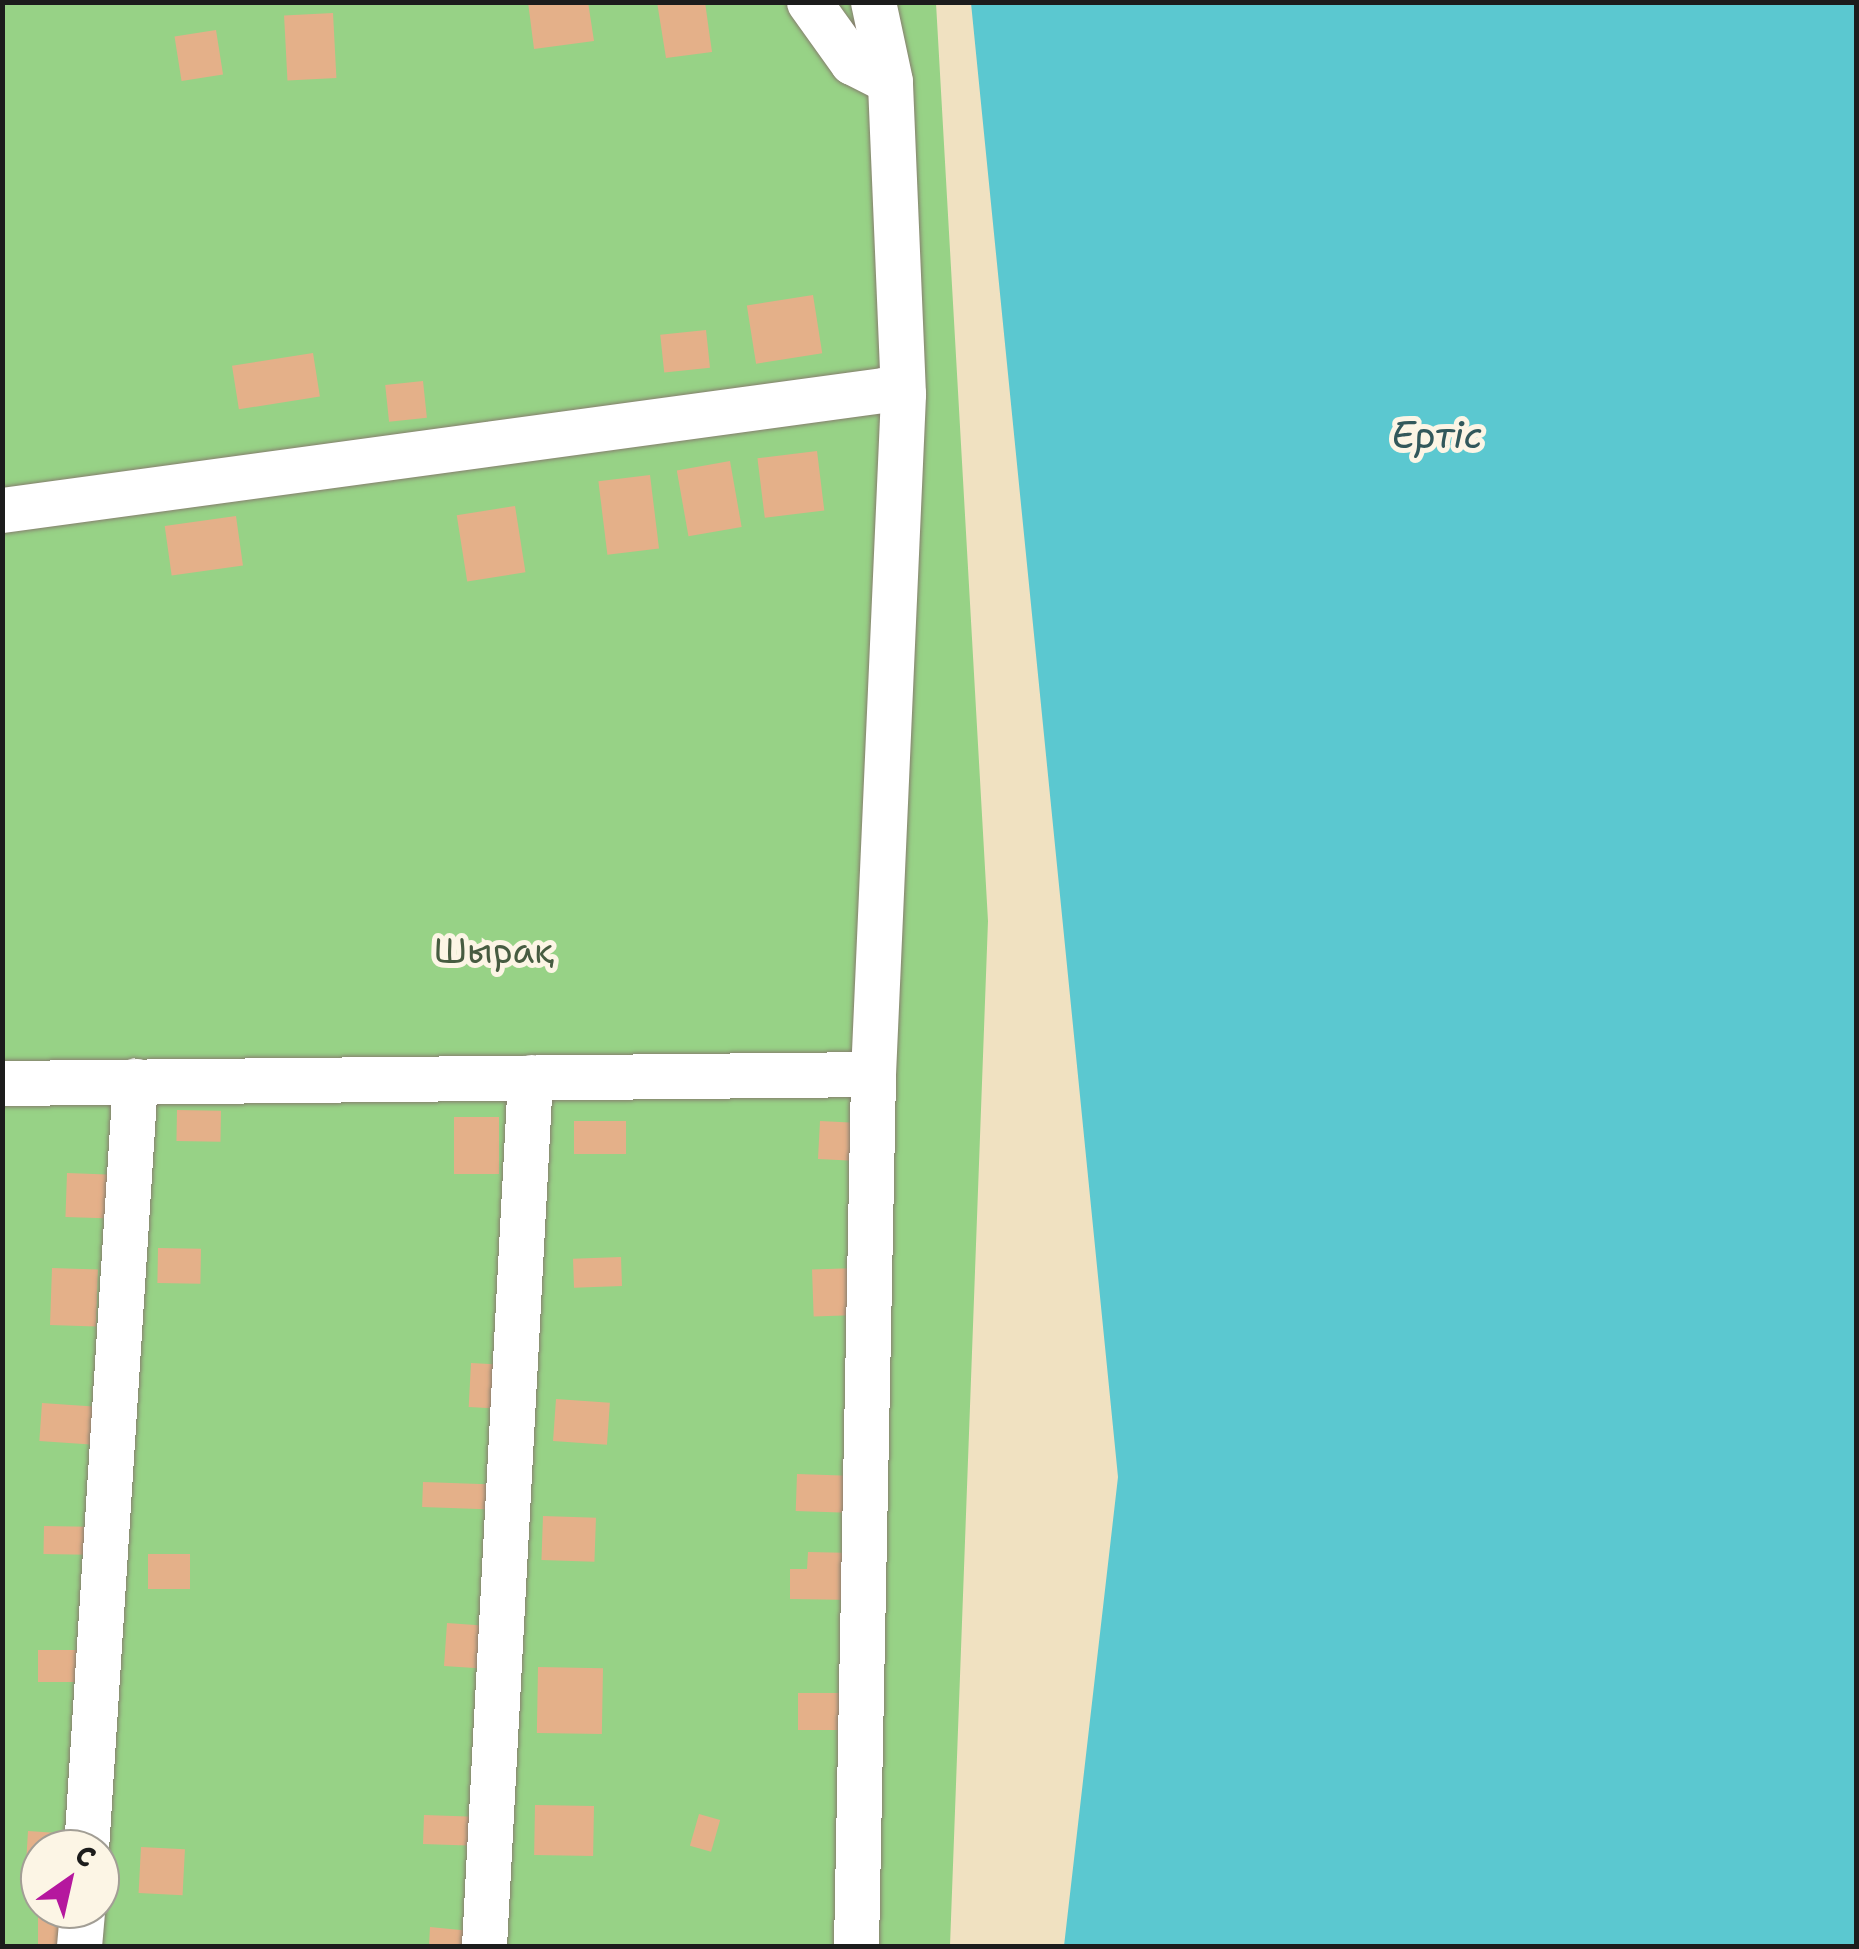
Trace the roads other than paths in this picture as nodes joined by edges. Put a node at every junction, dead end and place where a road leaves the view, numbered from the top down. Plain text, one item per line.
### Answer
1 (809, 2) edge
2 (873, 2) edge
3 (890, 80) junction
4 (904, 394) junction
5 (2, 510) edge
6 (872, 1074) junction
7 (530, 1077) junction
8 (135, 1082) junction
9 (2, 1083) edge
10 (87, 1829) edge
11 (484, 1946) edge
12 (856, 1946) edge

1 - 3 street
2 - 3 street
3 - 4 street
4 - 5 street
4 - 6 street
6 - 7 street
6 - 12 street
7 - 8 street
7 - 11 street
8 - 9 street
8 - 10 street

